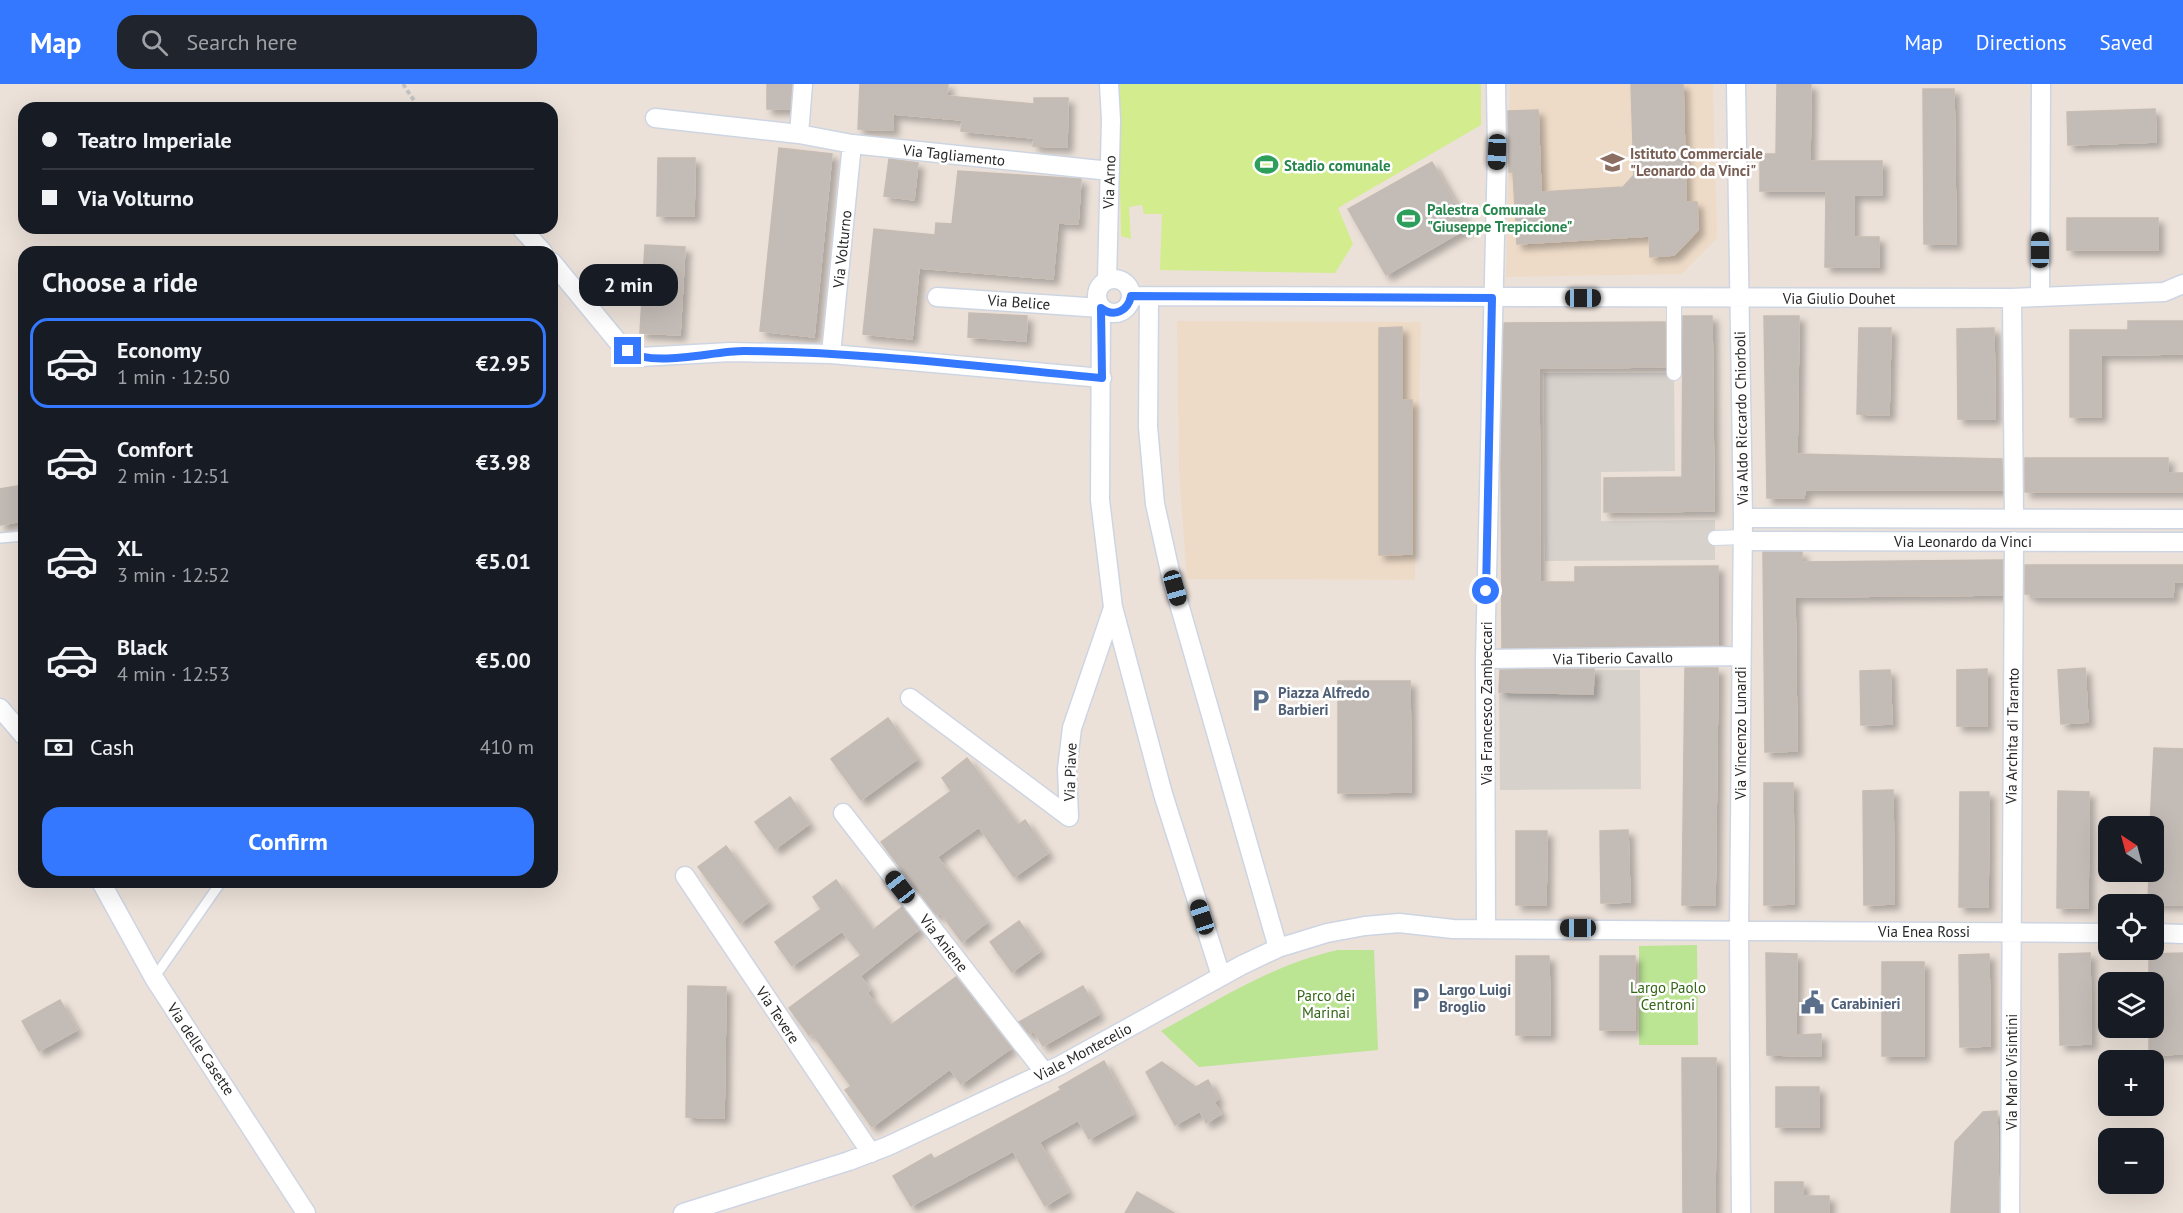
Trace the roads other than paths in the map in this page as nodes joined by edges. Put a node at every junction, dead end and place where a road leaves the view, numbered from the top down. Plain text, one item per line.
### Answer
1 (803, 84) edge
2 (1109, 84) edge
3 (1496, 84) edge
4 (1736, 84) edge
5 (2041, 84) edge
6 (655, 118) dead end
7 (799, 134) junction
8 (852, 144) junction
9 (1110, 171) junction
10 (527, 234) edge
11 (538, 246) edge
12 (558, 269) edge
13 (1107, 280) junction
14 (2183, 284) edge
15 (1140, 296) junction
16 (937, 297) dead end
17 (2040, 297) junction
18 (1492, 298) junction
19 (2012, 298) junction
20 (1674, 299) junction
21 (1738, 299) junction
22 (1101, 308) junction
23 (831, 354) junction
24 (1674, 373) dead end
25 (1102, 378) junction
26 (1743, 518) junction
27 (2014, 518) junction
28 (2183, 519) edge
29 (18, 536) edge
30 (0, 538) edge
31 (1715, 538) dead end
32 (1742, 539) junction
33 (2014, 541) junction
34 (2183, 542) edge
35 (1113, 607) junction
36 (1740, 656) junction
37 (1485, 659) junction
38 (910, 698) dead end
39 (0, 708) edge
40 (18, 729) edge
41 (843, 813) dead end
42 (685, 876) dead end
43 (104, 888) edge
44 (217, 888) edge
45 (1486, 928) junction
46 (1739, 929) junction
47 (2011, 931) junction
48 (2098, 933) edge
49 (2164, 933) edge
50 (2183, 934) edge
51 (1278, 948) junction
52 (1221, 976) junction
53 (154, 978) junction
54 (1045, 1073) junction
55 (871, 1153) junction
56 (306, 1213) edge
57 (683, 1213) edge
58 (1741, 1213) edge
59 (2010, 1213) edge

1 - 7 street
2 - 9 street, Via Arno
3 - 18 street, Via Francesco Zambeccari
4 - 21 street, Via Aldo Riccardo Chiorboli
5 - 17 street
6 - 7 street, Via Tagliamento
7 - 8 street, Via Tagliamento
8 - 9 street, Via Tagliamento
8 - 23 street, Via Volturno
9 - 13 street, Via Arno
10 - 11 street
12 - 23 street
13 - 15 street
13 - 22 street
14 - 17 street, Via Giulio Douhet
15 - 18 street, Via Giulio Douhet
15 - 22 street
15 - 51 street
16 - 22 street, Via Belice
17 - 19 street, Via Giulio Douhet
18 - 20 street, Via Giulio Douhet
18 - 37 street, Via Francesco Zambeccari
19 - 21 street, Via Giulio Douhet
19 - 27 street
20 - 21 street, Via Giulio Douhet
20 - 24 street
21 - 26 street, Via Aldo Riccardo Chiorboli
22 - 25 street
23 - 25 street
25 - 35 street
26 - 27 street, Via Leonardo da Vinci
26 - 32 street, Via Aldo Riccardo Chiorboli
27 - 28 street, Via Leonardo da Vinci
29 - 30 lane
31 - 32 street
32 - 33 street, Via Leonardo da Vinci
32 - 36 street, Via Vincenzo Lunardi
33 - 34 street, Via Leonardo da Vinci
33 - 47 street, Via Archita di Taranto
35 - 38 street, Via Piave
35 - 52 street
36 - 37 street, Via Tiberio Cavallo
36 - 46 street, Via Vincenzo Lunardi
37 - 45 street, Via Francesco Zambeccari
39 - 40 street
41 - 54 street, Via Aniene
42 - 55 street, Via Tevere
43 - 53 street, Via delle Casette
44 - 53 lane
45 - 46 street, Via Enea Rossi
45 - 51 street, Viale Montecelio
46 - 47 street, Via Enea Rossi
46 - 58 street
47 - 48 street, Via Enea Rossi
47 - 59 street, Via Mario Visintini
49 - 50 street
51 - 52 street, Viale Montecelio
52 - 54 street, Viale Montecelio
53 - 56 street, Via delle Casette
54 - 55 street, Viale Montecelio
55 - 57 street, Viale Montecelio

